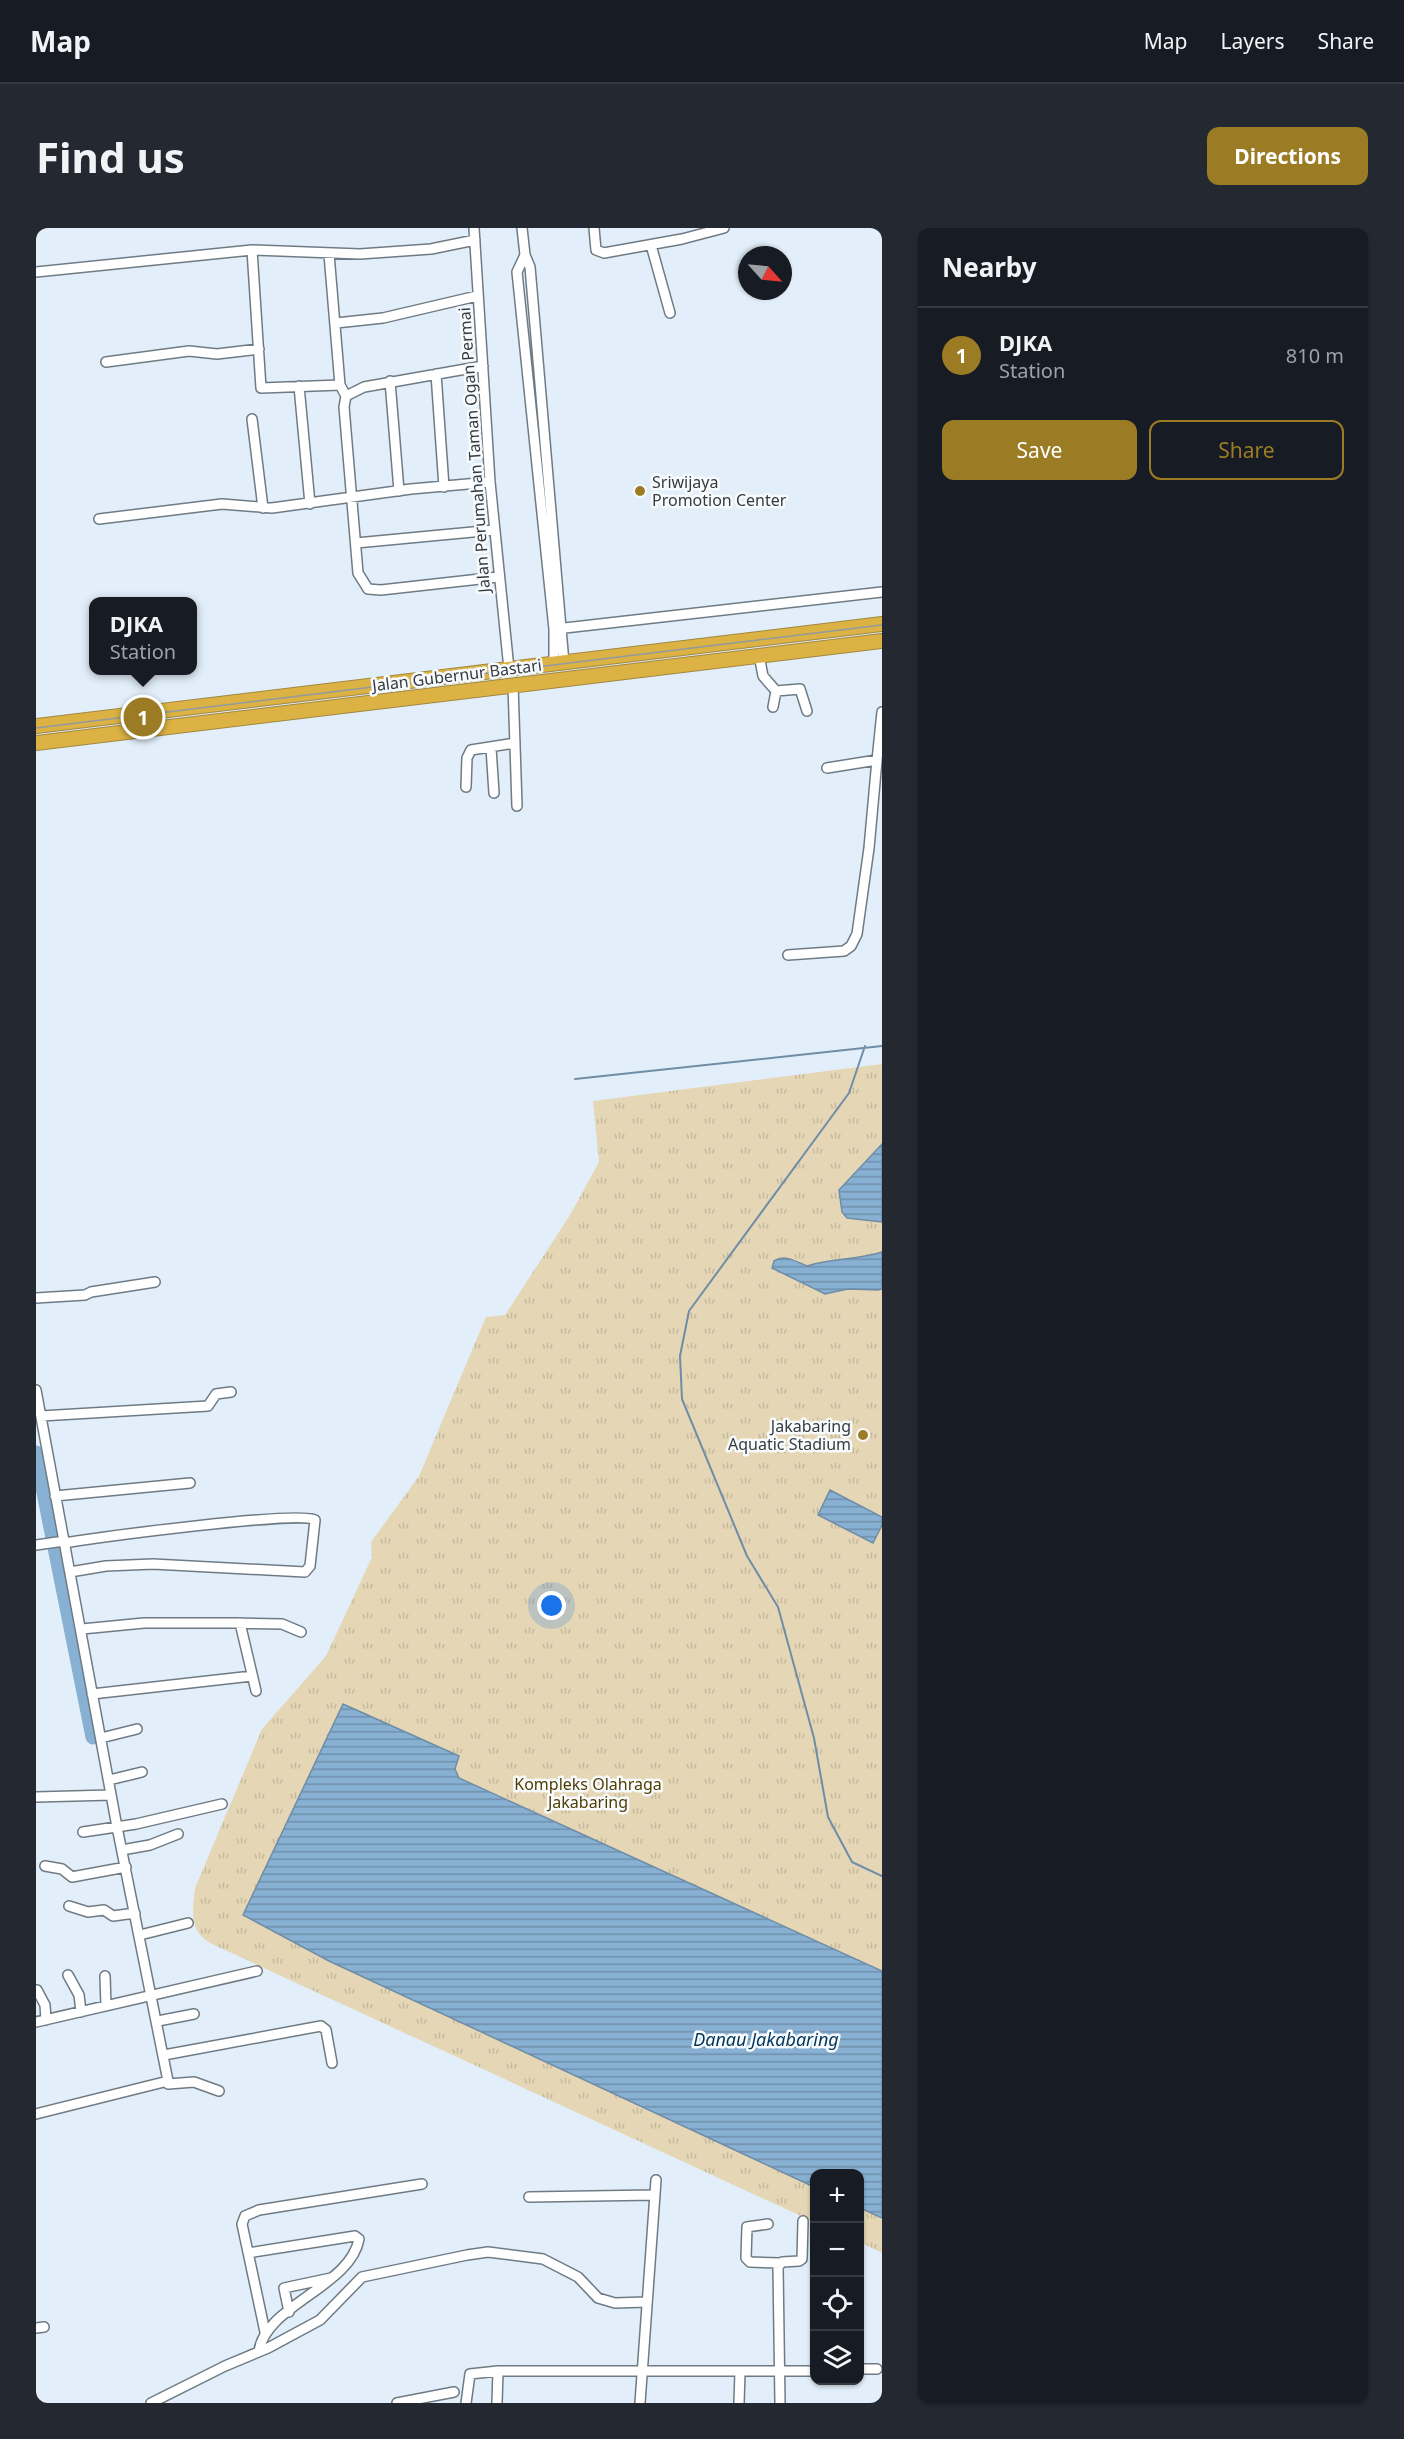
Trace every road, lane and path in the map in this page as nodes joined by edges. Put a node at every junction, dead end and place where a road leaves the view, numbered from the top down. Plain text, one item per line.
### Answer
1 (474, 228) edge
2 (522, 228) edge
3 (594, 228) edge
4 (724, 228) edge
5 (475, 240) junction
6 (651, 244) junction
7 (252, 250) junction
8 (329, 254) junction
9 (36, 272) edge
10 (477, 296) junction
11 (670, 313) dead end
12 (336, 323) junction
13 (259, 349) junction
14 (106, 362) dead end
15 (483, 366) junction
16 (436, 374) junction
17 (390, 381) junction
18 (340, 385) junction
19 (299, 386) junction
20 (346, 396) junction
21 (252, 419) dead end
22 (490, 482) junction
23 (444, 486) junction
24 (399, 491) junction
25 (353, 498) junction
26 (310, 504) junction
27 (263, 508) junction
28 (99, 519) dead end
29 (494, 530) junction
30 (356, 543) junction
31 (498, 577) junction
32 (882, 592) edge
33 (882, 624) edge
34 (558, 633) junction
35 (882, 641) edge
36 (759, 655) junction
37 (559, 659) junction
38 (509, 669) junction
39 (513, 685) junction
40 (776, 691) junction
41 (284, 695) junction
42 (773, 707) dead end
43 (807, 711) dead end
44 (282, 712) junction
45 (882, 712) edge
46 (36, 726) edge
47 (36, 743) edge
48 (515, 743) junction
49 (491, 748) junction
50 (877, 760) junction
51 (827, 768) dead end
52 (466, 787) dead end
53 (494, 794) dead end
54 (517, 806) dead end
55 (788, 955) dead end
56 (155, 1282) dead end
57 (36, 1298) edge
58 (36, 1390) edge
59 (231, 1392) dead end
60 (41, 1416) junction
61 (190, 1483) dead end
62 (55, 1496) junction
63 (63, 1541) junction
64 (39, 1545) edge
65 (70, 1572) junction
66 (240, 1623) junction
67 (82, 1629) junction
68 (301, 1632) dead end
69 (252, 1676) junction
70 (256, 1691) dead end
71 (93, 1694) junction
72 (137, 1729) dead end
73 (101, 1738) junction
74 (142, 1772) dead end
75 (109, 1780) junction
76 (111, 1795) junction
77 (36, 1797) edge
78 (222, 1804) dead end
79 (117, 1827) junction
80 (83, 1832) dead end
81 (178, 1834) dead end
82 (122, 1850) junction
83 (45, 1866) dead end
84 (126, 1867) junction
85 (69, 1906) dead end
86 (135, 1913) junction
87 (188, 1923) dead end
88 (140, 1935) junction
89 (257, 1971) dead end
90 (68, 1975) dead end
91 (105, 1976) dead end
92 (37, 1990) edge
93 (152, 1995) junction
94 (106, 2007) junction
95 (81, 2012) junction
96 (194, 2014) dead end
97 (46, 2020) junction
98 (162, 2020) junction
99 (36, 2022) edge
100 (169, 2054) junction
101 (332, 2063) dead end
102 (168, 2084) dead end
103 (219, 2091) dead end
104 (36, 2114) edge
105 (656, 2180) dead end
106 (422, 2184) dead end
107 (654, 2195) junction
108 (529, 2197) dead end
109 (803, 2221) dead end
110 (768, 2224) dead end
111 (248, 2253) junction
112 (780, 2263) junction
113 (331, 2278) junction
114 (646, 2302) junction
115 (289, 2312) junction
116 (265, 2332) junction
117 (259, 2351) junction
118 (864, 2369) edge
119 (877, 2369) dead end
120 (498, 2371) junction
121 (810, 2371) edge
122 (642, 2372) junction
123 (740, 2372) junction
124 (782, 2372) junction
125 (454, 2392) dead end
126 (427, 2400) edge
127 (151, 2403) edge
128 (398, 2403) edge
129 (466, 2403) edge
130 (497, 2403) edge
131 (640, 2403) edge
132 (739, 2403) edge
133 (780, 2403) edge

1 - 5 street, Jalan Perumahan Taman Ogan Permai
2 - 34 street
3 - 6 street
4 - 6 street
5 - 8 street
5 - 10 street, Jalan Perumahan Taman Ogan Permai
6 - 11 street
7 - 8 street
7 - 9 street
7 - 13 street
8 - 12 street
10 - 12 street
10 - 15 street, Jalan Perumahan Taman Ogan Permai
12 - 18 street
13 - 14 street
13 - 19 street
15 - 16 street
15 - 22 street, Jalan Perumahan Taman Ogan Permai
16 - 17 street
16 - 23 street
17 - 20 street
17 - 24 street
18 - 19 street
18 - 20 street
19 - 26 street
20 - 25 street
21 - 27 street
22 - 23 street
22 - 29 street, Jalan Perumahan Taman Ogan Permai
23 - 24 street
24 - 25 street
25 - 26 street
25 - 30 street
26 - 27 street
27 - 28 street
29 - 30 street
29 - 31 street, Jalan Perumahan Taman Ogan Permai
30 - 31 street
31 - 38 street, Jalan Perumahan Taman Ogan Permai
32 - 34 street
33 - 37 highway, Jalan Gubernur Bastari
34 - 37 street
35 - 36 highway, Jalan Gubernur Bastari
36 - 39 highway, Jalan Gubernur Bastari
36 - 40 street
37 - 38 highway, Jalan Gubernur Bastari
38 - 41 highway, Jalan Gubernur Bastari
39 - 44 highway, Jalan Gubernur Bastari
39 - 48 street
40 - 42 street
40 - 43 street
41 - 44 highway
41 - 46 highway, Jalan Gubernur Bastari
44 - 47 highway, Jalan Gubernur Bastari
45 - 50 street
48 - 49 street
48 - 54 street
49 - 52 street
49 - 53 street
50 - 51 street
50 - 55 street
56 - 57 street
58 - 60 street
59 - 60 street
60 - 62 street
61 - 62 street
62 - 63 street
63 - 64 street
63 - 65 street
63 - 65 street
65 - 67 street
66 - 67 street
66 - 68 street
66 - 69 street
67 - 71 street
69 - 70 street
69 - 71 street
71 - 73 street
72 - 73 street
73 - 75 street
74 - 75 street
75 - 76 street
76 - 77 street
76 - 79 street
78 - 79 street
79 - 80 street
79 - 82 street
81 - 82 street
82 - 84 street
83 - 84 street
84 - 86 street
85 - 86 street
86 - 88 street
87 - 88 street
88 - 93 street
89 - 93 street
90 - 95 street
91 - 94 street
92 - 97 street
93 - 94 street
93 - 98 street
94 - 95 street
95 - 97 street
96 - 98 street
97 - 99 street
98 - 100 street
100 - 101 street
100 - 104 street
102 - 103 street
105 - 107 street
106 - 111 street
107 - 108 street
107 - 114 street
109 - 112 street
110 - 112 street
111 - 113 street
111 - 116 street
112 - 124 street
113 - 115 street
113 - 115 street
114 - 117 street
114 - 122 street
115 - 116 street
116 - 117 street
117 - 127 street
118 - 119 street
120 - 122 street
120 - 129 street
120 - 130 street
121 - 124 street
122 - 123 street
122 - 131 street
123 - 124 street
123 - 132 street
124 - 133 street
125 - 126 street
126 - 128 street

